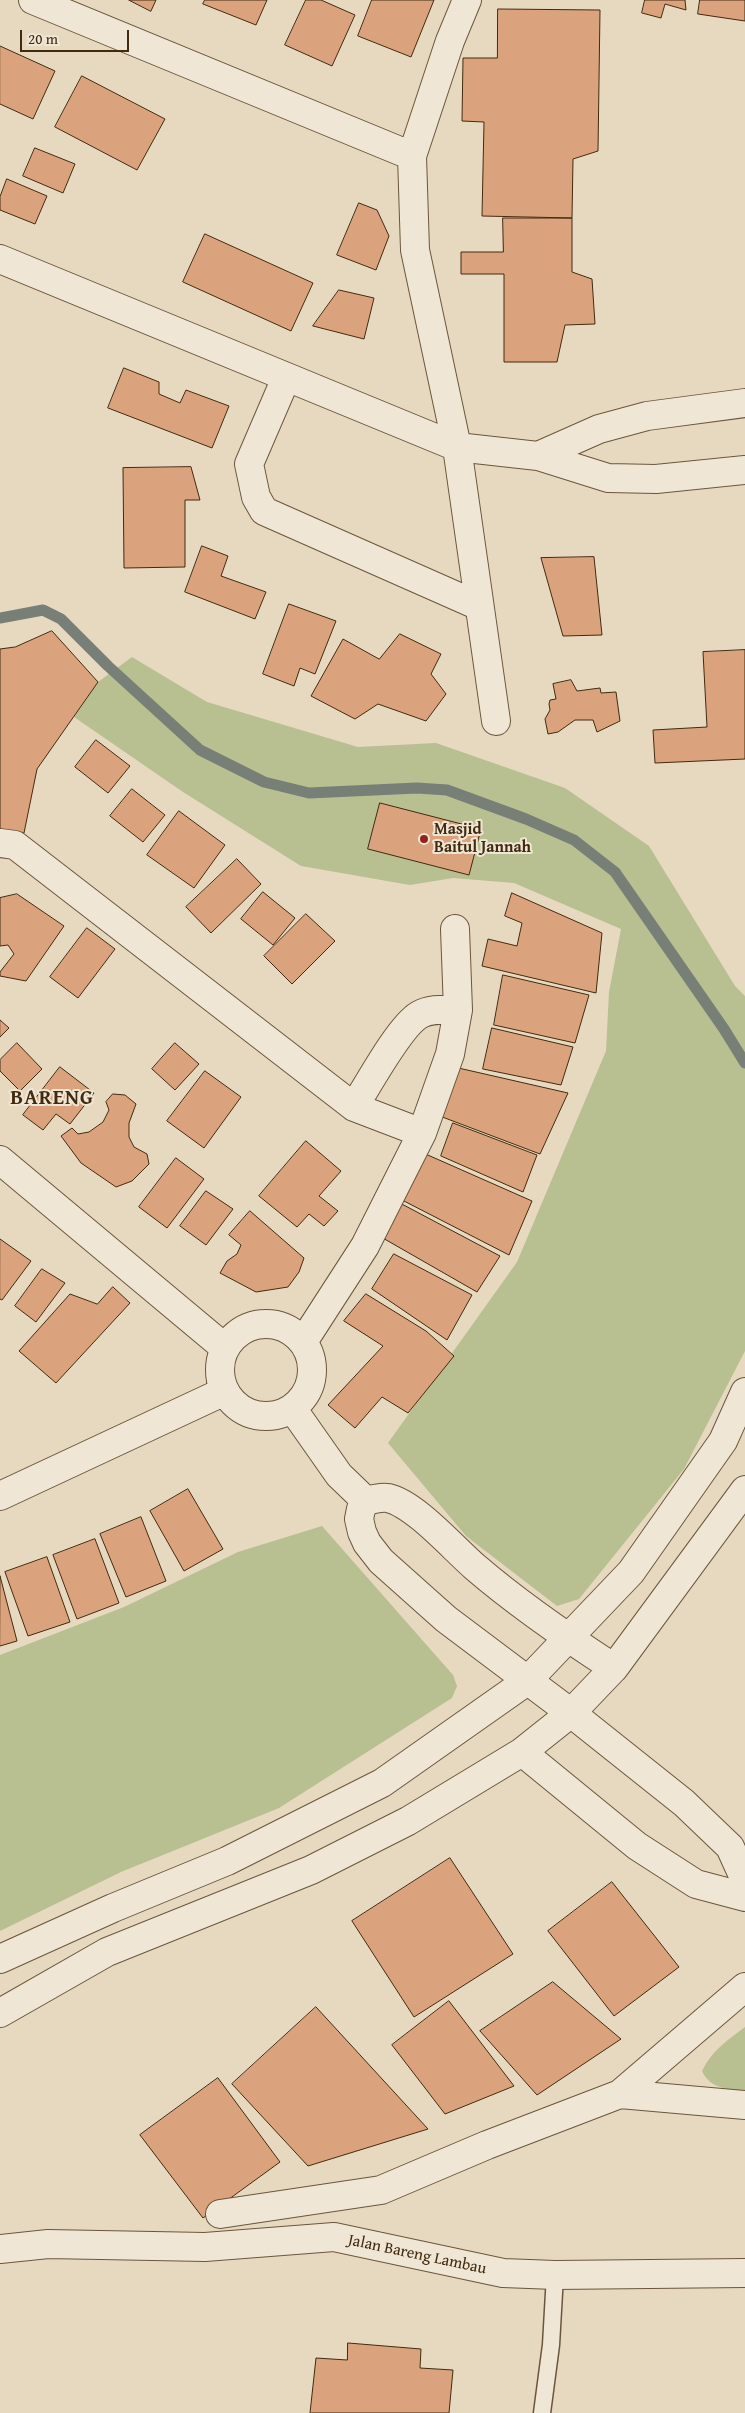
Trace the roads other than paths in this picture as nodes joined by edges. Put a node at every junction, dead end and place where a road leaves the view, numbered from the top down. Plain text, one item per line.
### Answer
1 (32, 0) edge
2 (467, 0) edge
3 (412, 156) junction
4 (0, 259) edge
5 (286, 378) junction
6 (745, 403) edge
7 (457, 447) junction
8 (538, 456) junction
9 (745, 470) edge
10 (479, 606) junction
11 (496, 721) dead end
12 (0, 843) edge
13 (455, 929) dead end
14 (458, 1010) junction
15 (354, 1107) junction
16 (422, 1133) junction
17 (0, 1160) edge
18 (303, 1342) junction
19 (226, 1348) junction
20 (225, 1391) junction
21 (745, 1392) edge
22 (292, 1408) junction
23 (745, 1490) edge
24 (0, 1496) edge
25 (366, 1501) junction
26 (568, 1639) junction
27 (614, 1668) junction
28 (527, 1680) junction
29 (571, 1713) junction
30 (522, 1752) junction
31 (745, 1880) edge
32 (745, 1897) edge
33 (0, 1959) edge
34 (745, 1987) edge
35 (0, 2013) edge
36 (620, 2094) junction
37 (745, 2104) edge
38 (220, 2214) dead end
39 (0, 2249) edge
40 (745, 2273) edge
41 (555, 2275) junction
42 (542, 2413) edge

1 - 3 street
2 - 3 street
3 - 7 street
4 - 5 street
5 - 7 street
5 - 10 street
6 - 8 street
7 - 8 street
7 - 10 street
8 - 9 street
10 - 11 street
12 - 15 street
13 - 14 street
14 - 15 street
14 - 16 street
15 - 16 street
16 - 18 street
17 - 19 street
18 - 19 street
18 - 22 street
19 - 20 street
20 - 22 street
20 - 24 street
21 - 26 street
22 - 25 street
23 - 27 street
25 - 26 street
25 - 28 street
26 - 27 street
26 - 28 street
27 - 29 street
28 - 29 street
28 - 33 street
29 - 30 street
29 - 31 street
30 - 32 street
30 - 35 street
34 - 36 street
36 - 37 street
36 - 38 street
39 - 41 street, Jalan Bareng Lambau
40 - 41 street, Jalan Bareng Lambau
41 - 42 lane

